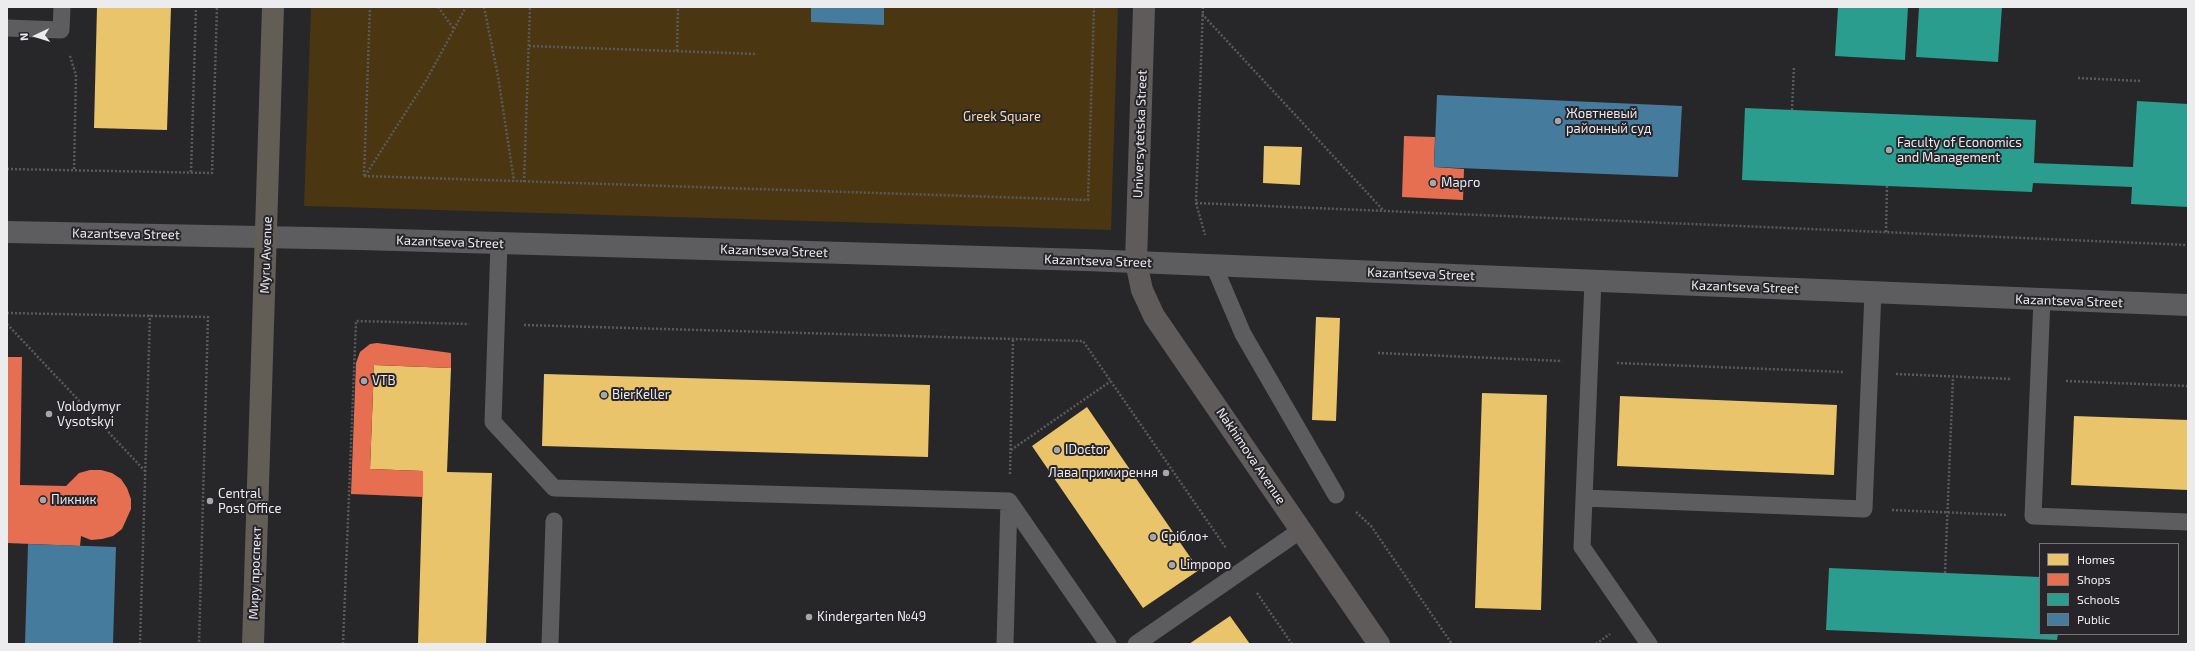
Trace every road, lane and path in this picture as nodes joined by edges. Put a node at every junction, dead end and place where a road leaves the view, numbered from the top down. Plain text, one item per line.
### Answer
1 (62, 7) edge
2 (196, 7) edge
3 (217, 7) edge
4 (273, 7) edge
5 (370, 7) edge
6 (438, 7) edge
7 (466, 7) edge
8 (484, 7) edge
9 (530, 7) edge
10 (678, 7) edge
11 (1094, 7) edge
12 (1144, 7) edge
13 (1203, 7) edge
14 (1202, 14) junction
15 (7, 28) edge
16 (455, 29) junction
17 (529, 46) junction
18 (677, 51) junction
19 (758, 54) dead end
20 (1794, 66) dead end
21 (76, 75) dead end
22 (2078, 78) dead end
23 (2141, 81) dead end
24 (1792, 110) dead end
25 (7, 169) edge
26 (74, 170) junction
27 (191, 172) junction
28 (364, 176) junction
29 (514, 181) junction
30 (524, 182) junction
31 (1887, 186) dead end
32 (1384, 211) junction
33 (7, 232) edge
34 (1886, 232) junction
35 (267, 237) junction
36 (499, 243) junction
37 (2188, 245) edge
38 (1136, 262) junction
39 (1214, 266) junction
40 (1593, 281) junction
41 (1873, 292) junction
42 (2042, 299) junction
43 (2188, 306) edge
44 (7, 313) edge
45 (150, 315) junction
46 (7, 324) edge
47 (497, 324) junction
48 (1013, 339) junction
49 (1378, 353) dead end
50 (1590, 362) junction
51 (1870, 373) junction
52 (1953, 377) junction
53 (2038, 380) junction
54 (1111, 381) junction
55 (2188, 386) edge
56 (1011, 450) junction
57 (145, 471) junction
58 (1336, 495) joint
59 (1584, 498) junction
60 (1009, 501) junction
61 (1864, 509) junction
62 (1947, 512) junction
63 (2033, 516) junction
64 (554, 521) dead end
65 (2188, 522) edge
66 (1301, 530) junction
67 (1242, 571) junction
68 (1945, 573) dead end
69 (140, 644) edge
70 (199, 644) edge
71 (253, 644) edge
72 (343, 644) edge
73 (550, 644) edge
74 (1005, 644) edge
75 (1108, 644) edge
76 (1136, 644) edge
77 (1292, 644) edge
78 (1379, 644) edge
79 (1452, 644) edge
80 (1648, 644) edge

1 - 15 lane
2 - 27 path
3 - 27 path
4 - 35 highway, Myru Avenue
5 - 28 path
6 - 16 path
7 - 16 path
8 - 29 path
9 - 17 path
10 - 18 path
11 - 30 path
12 - 38 main road, Universytetska Street
13 - 14 path
14 - 32 path
14 - 32 path
16 - 28 path
17 - 18 path
17 - 30 path
18 - 19 path
20 - 24 path
21 - 26 path
22 - 23 path
25 - 26 path
26 - 27 path
28 - 29 path
29 - 30 path
31 - 34 path
32 - 34 path
33 - 35 street, Kazantseva Street
34 - 37 path
35 - 36 street, Kazantseva Street
35 - 71 highway, Myru Avenue
36 - 38 street, Kazantseva Street
36 - 47 lane
38 - 39 street, Kazantseva Street
38 - 66 main road, Nakhimova Avenue
39 - 40 street, Kazantseva Street
39 - 58 lane
40 - 41 street, Kazantseva Street
40 - 50 lane
41 - 42 street, Kazantseva Street
41 - 51 lane
42 - 43 street, Kazantseva Street
42 - 53 lane
44 - 45 path
45 - 57 path
45 - 70 path
46 - 57 path
47 - 48 path
47 - 60 lane
47 - 72 path
48 - 54 path
48 - 56 path
49 - 50 path
50 - 51 path
50 - 59 lane
51 - 52 path
51 - 61 lane
52 - 53 path
52 - 62 path
53 - 55 path
53 - 63 lane
54 - 56 path
54 - 67 path
56 - 60 path
57 - 69 path
58 - 79 path
59 - 61 lane
59 - 80 lane
60 - 74 lane
60 - 75 lane
61 - 62 path
62 - 63 path
62 - 68 path
63 - 65 lane
64 - 73 lane
66 - 67 lane
66 - 78 main road, Nakhimova Avenue
67 - 76 lane
67 - 77 path

